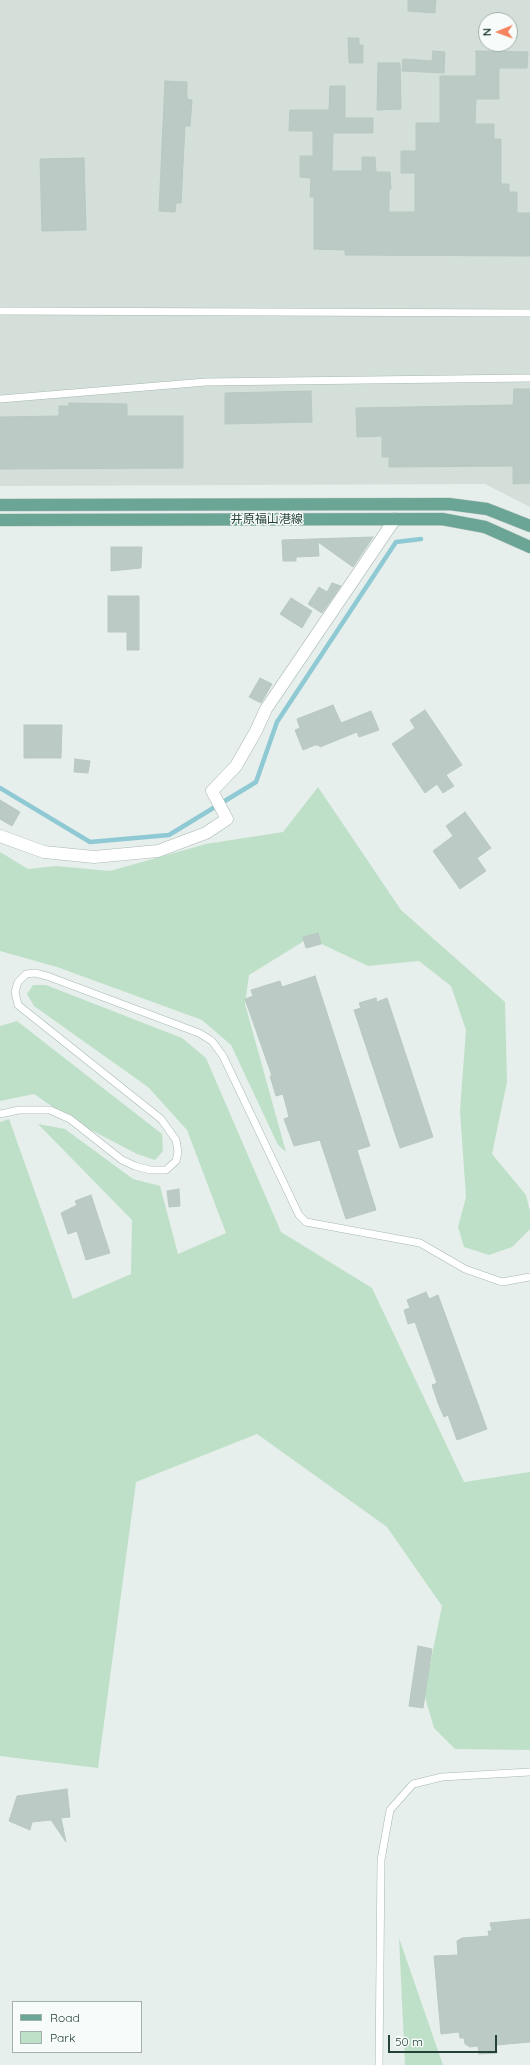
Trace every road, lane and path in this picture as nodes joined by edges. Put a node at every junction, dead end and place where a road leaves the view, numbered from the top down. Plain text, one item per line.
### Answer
1 (0, 311) edge
2 (530, 313) edge
3 (530, 378) edge
4 (0, 399) edge
5 (0, 505) edge
6 (395, 519) junction
7 (0, 520) edge
8 (530, 526) edge
9 (530, 547) edge
10 (0, 836) edge
11 (0, 1114) edge
12 (530, 1277) edge
13 (530, 1772) edge
14 (379, 2065) edge

1 - 2 lane
3 - 4 lane
5 - 8 main road, 井原福山港線
6 - 7 main road, 井原福山港線
6 - 9 main road, 井原福山港線
6 - 10 street
11 - 12 lane
13 - 14 lane

